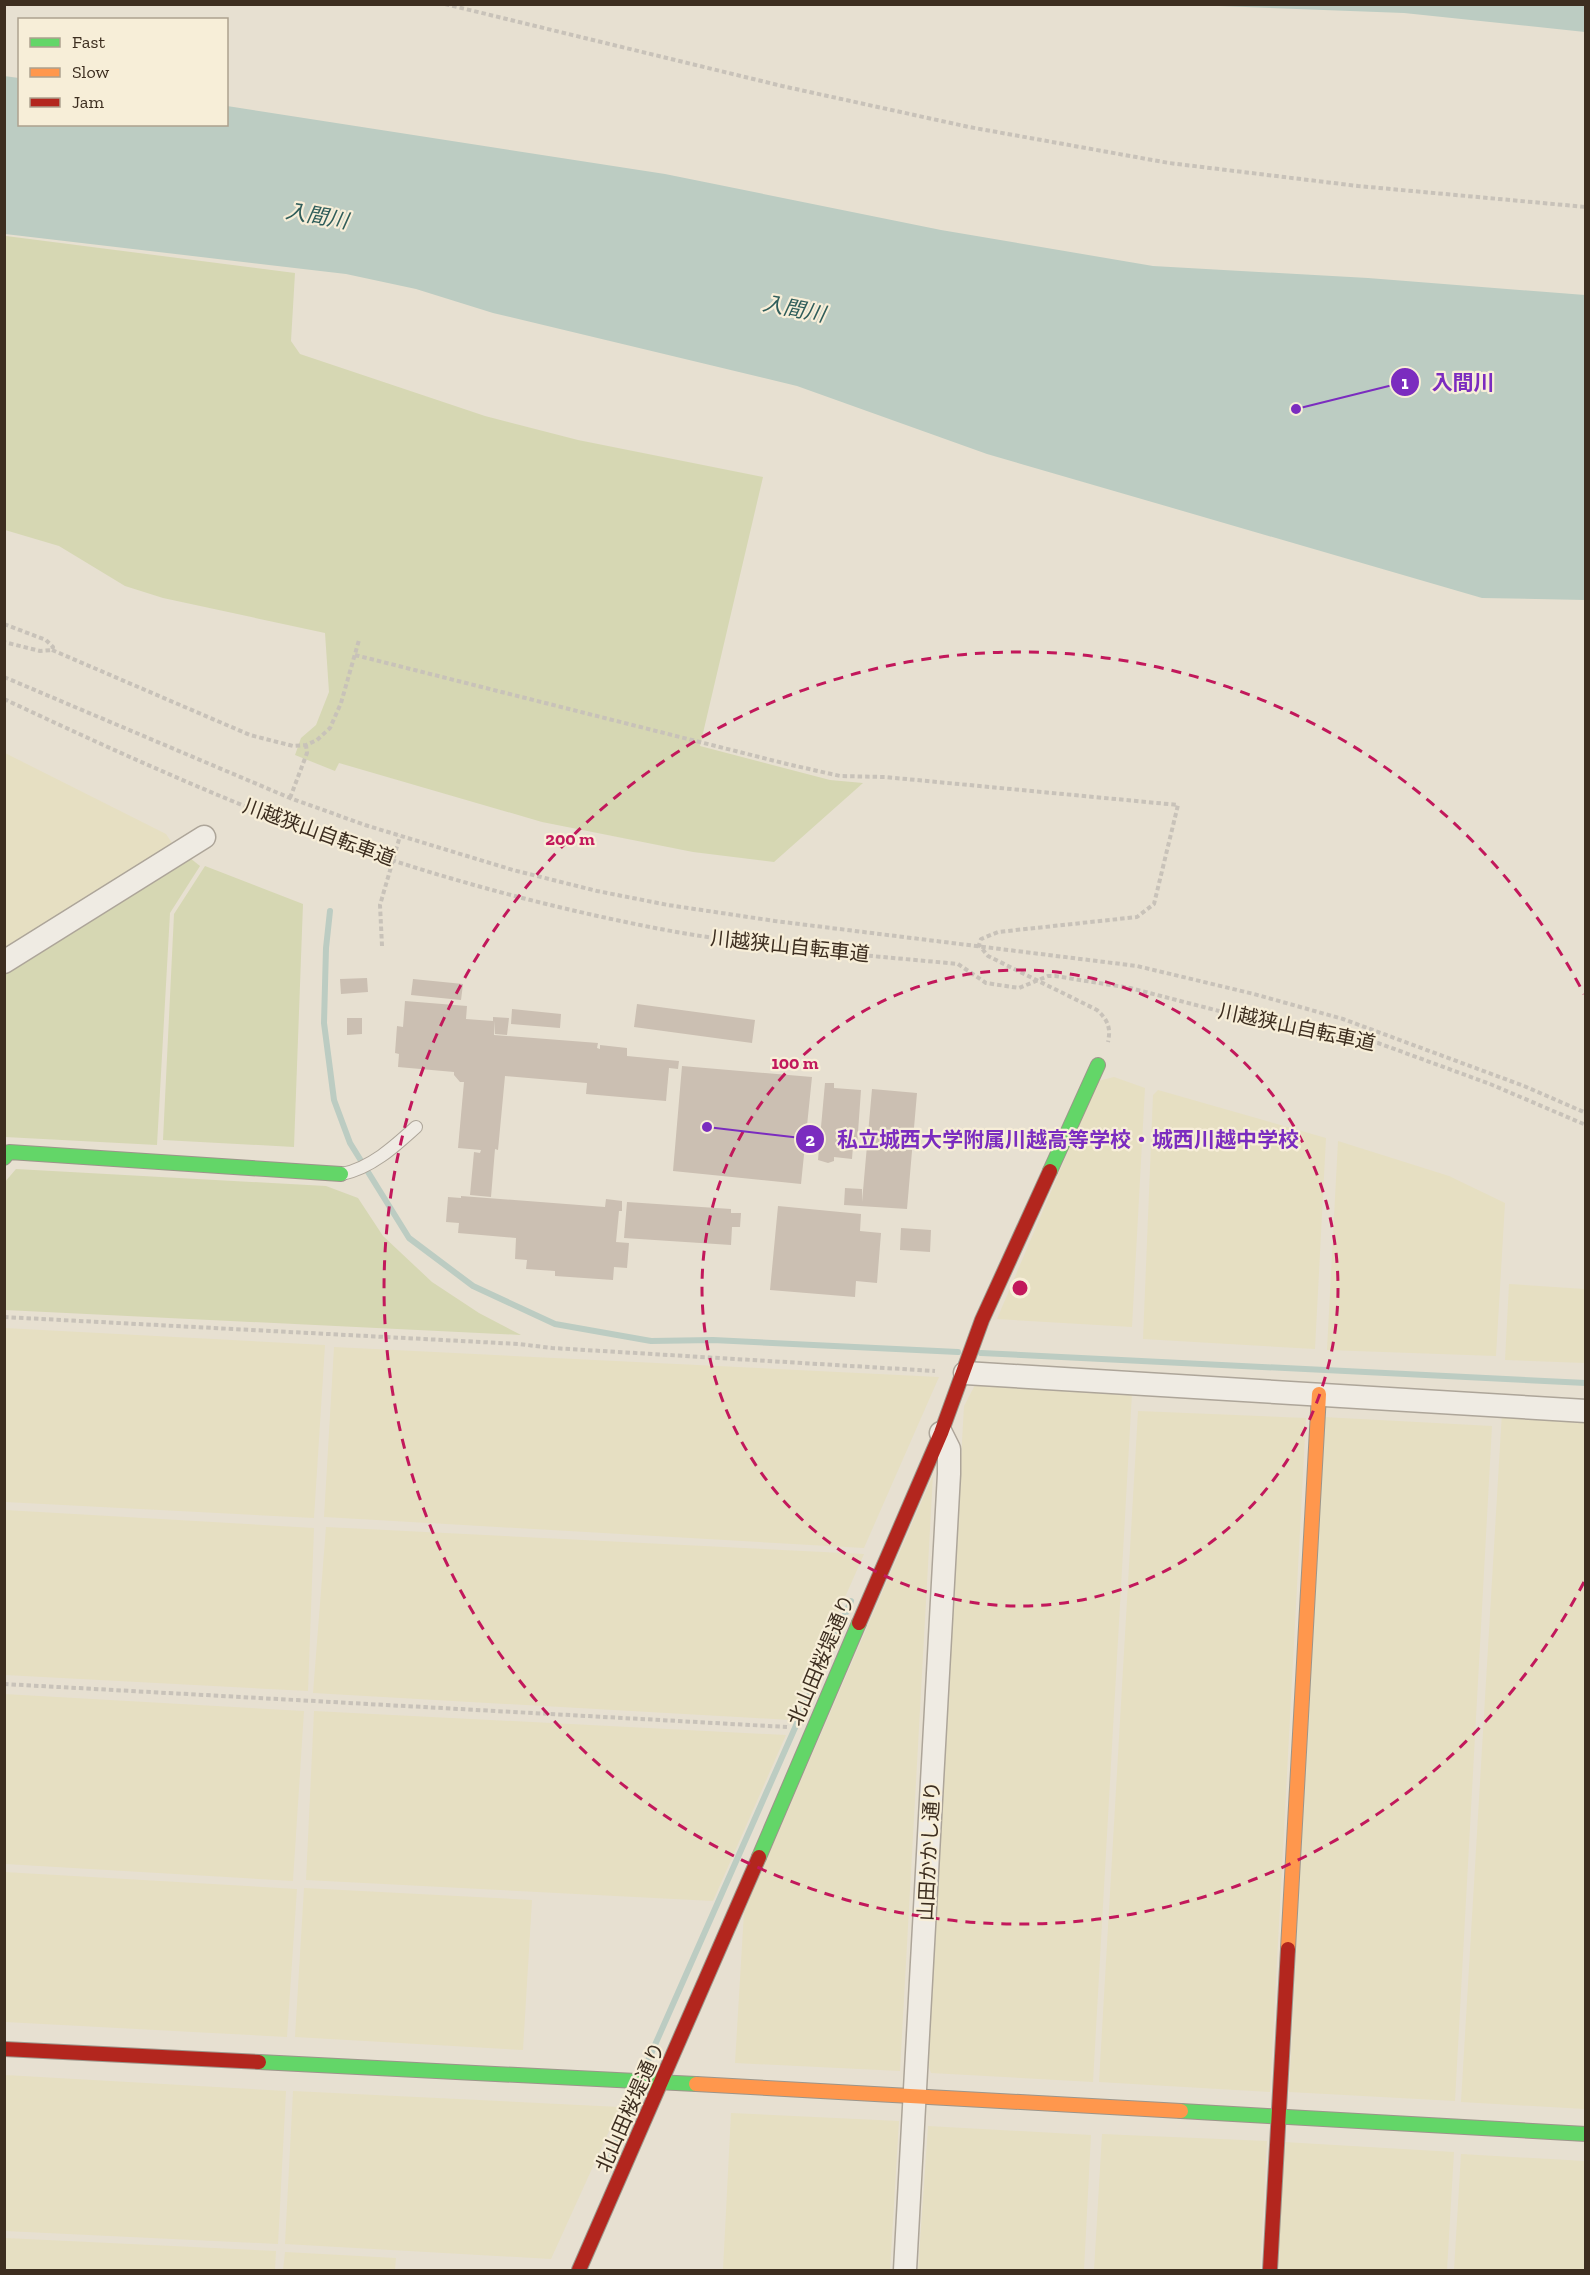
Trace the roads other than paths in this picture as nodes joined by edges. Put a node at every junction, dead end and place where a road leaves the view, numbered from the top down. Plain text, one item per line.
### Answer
1 (204, 837) dead end
2 (4, 962) edge
3 (1098, 1065) road end
4 (416, 1127) dead end
5 (4, 1158) edge
6 (345, 1173) joint
7 (965, 1373) junction
8 (1319, 1394) junction
9 (1586, 1411) edge
10 (941, 1433) junction
11 (4, 2049) edge
12 (662, 2082) junction
13 (915, 2097) junction
14 (1279, 2117) junction
15 (1586, 2134) edge
16 (579, 2271) edge
17 (905, 2271) edge
18 (1270, 2271) edge

1 - 2 street
3 - 7 street, 北山田桜堤通り
4 - 6 lane
5 - 6 street
7 - 8 street
7 - 10 street, 北山田桜堤通り
8 - 9 street
8 - 14 street
10 - 12 street, 北山田桜堤通り
10 - 13 street, 山田かかし通り
11 - 12 street
12 - 13 street
12 - 16 street, 北山田桜堤通り
13 - 14 street
13 - 17 street, 山田かかし通り
14 - 15 street
14 - 18 street

